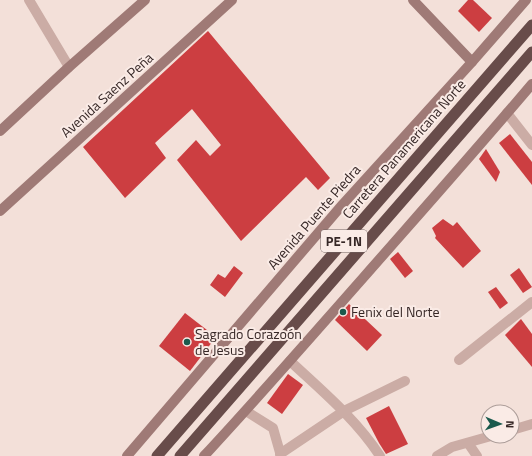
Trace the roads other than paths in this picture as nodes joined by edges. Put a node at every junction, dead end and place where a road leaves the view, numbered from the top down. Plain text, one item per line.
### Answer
1 (29, 0) edge
2 (144, 0) edge
3 (232, 0) edge
4 (413, 0) edge
5 (526, 0) edge
6 (532, 25) edge
7 (532, 52) edge
8 (472, 62) junction
9 (69, 67) junction
10 (532, 84) edge
11 (507, 113) junction
12 (0, 131) edge
13 (532, 145) edge
14 (0, 211) edge
15 (532, 302) edge
16 (458, 360) dead end
17 (290, 361) junction
18 (406, 381) dead end
19 (246, 411) junction
20 (344, 411) junction
21 (532, 424) edge
22 (520, 428) edge
23 (480, 439) edge
24 (468, 443) junction
25 (281, 455) edge
26 (378, 455) edge
27 (127, 456) edge
28 (157, 456) edge
29 (180, 456) edge
30 (204, 456) edge
31 (437, 456) edge
32 (477, 456) edge

1 - 9 street
2 - 9 main road
3 - 14 main road, Avenida Saenz Peña
4 - 8 main road
5 - 8 main road, Avenida Puente Piedra
6 - 28 highway, Carretera Panamericana Norte / PE-1N
7 - 29 highway, PE-1N
8 - 27 main road, Avenida Puente Piedra
9 - 12 main road
10 - 11 main road
11 - 13 street
11 - 17 main road
15 - 16 street
17 - 19 main road
17 - 20 street
18 - 20 street
19 - 25 street
19 - 30 main road
20 - 25 street
20 - 26 street
21 - 22 street
23 - 24 street
24 - 31 street
24 - 32 street

